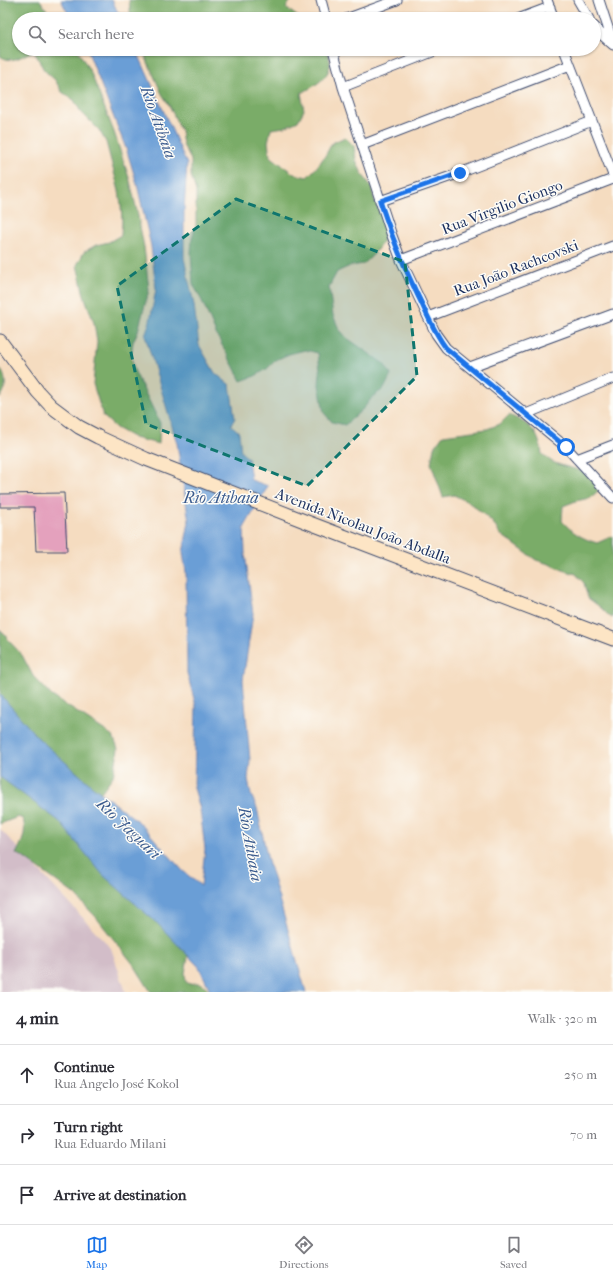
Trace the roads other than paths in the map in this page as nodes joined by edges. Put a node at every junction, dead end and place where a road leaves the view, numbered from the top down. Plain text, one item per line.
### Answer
1 (321, 0) edge
2 (397, 0) edge
3 (578, 0) edge
4 (599, 0) edge
5 (549, 3) edge
6 (324, 12) edge
7 (365, 12) edge
8 (532, 12) edge
9 (584, 12) edge
10 (601, 34) edge
11 (613, 44) edge
12 (335, 56) edge
13 (422, 56) edge
14 (567, 56) edge
15 (570, 65) junction
16 (343, 87) junction
17 (592, 121) junction
18 (362, 145) junction
19 (613, 175) edge
20 (613, 179) edge
21 (380, 201) junction
22 (613, 246) edge
23 (401, 260) junction
24 (613, 314) edge
25 (428, 317) junction
26 (0, 341) edge
27 (470, 368) junction
28 (613, 378) edge
29 (526, 414) junction
30 (613, 445) edge
31 (577, 459) junction
32 (613, 498) edge
33 (613, 639) edge

1 - 6 street
2 - 7 street
3 - 9 street
4 - 11 street
5 - 8 street
10 - 11 street
12 - 16 street
13 - 16 street
14 - 15 street
15 - 17 street
15 - 18 street
16 - 18 street
17 - 19 street
17 - 21 street
18 - 21 street
20 - 23 street, Rua Virgilio Giongo
21 - 23 street
22 - 25 street, Rua João Rachcovski
23 - 25 street
24 - 27 street
25 - 27 street
26 - 33 main road, Avenida Nicolau João Abdalla
27 - 29 street
28 - 29 street
29 - 31 street
30 - 31 street
31 - 32 street

